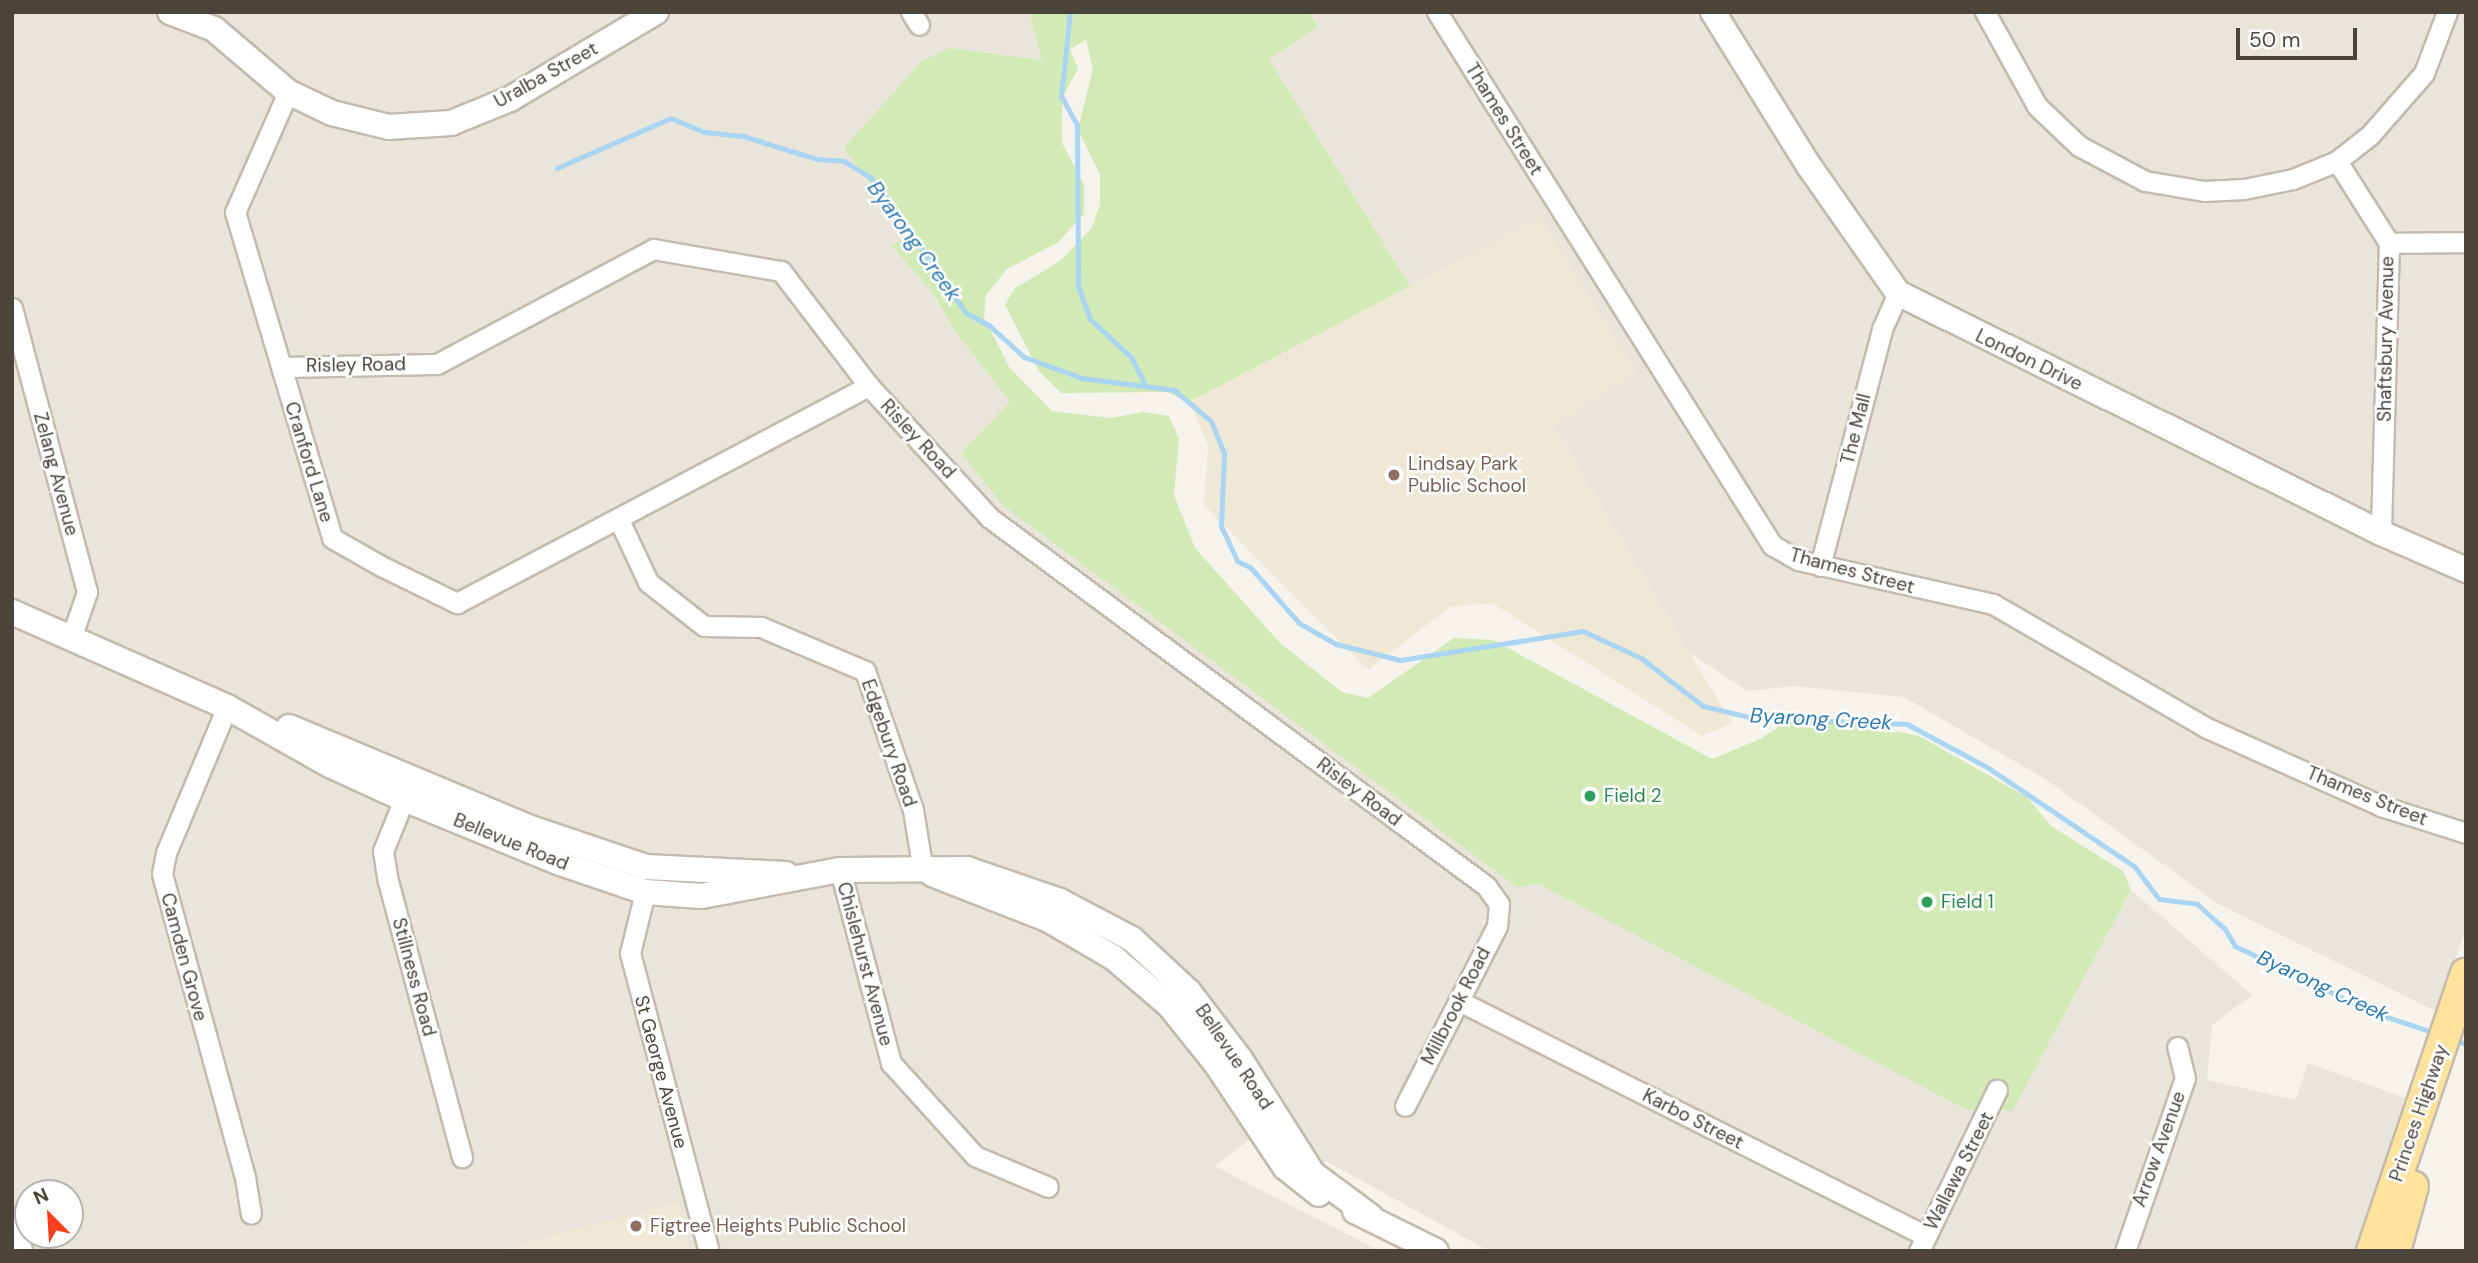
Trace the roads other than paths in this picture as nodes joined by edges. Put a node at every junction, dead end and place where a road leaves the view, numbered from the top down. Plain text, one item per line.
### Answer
1 (170, 12) edge
2 (656, 12) edge
3 (1437, 12) edge
4 (1713, 12) edge
5 (1985, 12) edge
6 (2447, 12) edge
7 (288, 92) junction
8 (2337, 161) junction
9 (2466, 242) edge
10 (2389, 243) junction
11 (1898, 293) junction
12 (12, 308) edge
13 (281, 367) junction
14 (869, 386) junction
15 (619, 520) junction
16 (2381, 533) junction
17 (1821, 566) junction
18 (2466, 570) edge
19 (12, 612) edge
20 (71, 638) junction
21 (234, 711) junction
22 (404, 799) junction
23 (2466, 833) edge
24 (841, 870) junction
25 (923, 870) junction
26 (799, 876) junction
27 (645, 892) junction
28 (1499, 904) joint
29 (2466, 974) edge
30 (1459, 1001) junction
31 (2461, 1021) edge
32 (2177, 1047) dead end
33 (2444, 1065) junction
34 (1997, 1090) dead end
35 (1405, 1106) dead end
36 (462, 1157) dead end
37 (1048, 1187) dead end
38 (251, 1214) dead end
39 (12, 1222) edge
40 (1922, 1243) edge
41 (20, 1251) edge
42 (709, 1251) edge
43 (1436, 1251) edge
44 (2125, 1251) edge
45 (2372, 1251) edge
46 (2395, 1251) edge

1 - 7 street, Uralba Street
2 - 7 street, Uralba Street
3 - 17 street, Thames Street
4 - 11 street, London Drive
5 - 8 street
6 - 8 street
7 - 13 street, Cranford Lane
8 - 10 street, Shaftsbury Avenue
9 - 10 street
10 - 16 street, Shaftsbury Avenue
11 - 16 street, London Drive
11 - 17 street, The Mall
12 - 20 street, Zelang Avenue
13 - 14 street, Risley Road
13 - 15 street, Cranford Lane
14 - 15 street, Cranford Lane
14 - 28 street, Risley Road
15 - 25 street, Edgebury Road
16 - 18 street, London Drive
17 - 23 street, Thames Street
19 - 20 street, Bellevue Road
20 - 21 street, Bellevue Road
21 - 22 street, Bellevue Road
21 - 26 street, Bellevue Road
21 - 38 street, Camden Grove
22 - 27 street, Bellevue Road
22 - 36 street, Stillness Road
24 - 25 street, Bellevue Road
24 - 26 street, Bellevue Road
24 - 37 street, Chislehurst Avenue
25 - 43 street, Bellevue Road
26 - 27 street, Bellevue Road
27 - 42 street, St George Avenue
28 - 30 street, Millbrook Road
29 - 31 main road, Princes Highway
30 - 35 street, Millbrook Road
30 - 40 street, Karbo Street
31 - 33 main road, Princes Highway
32 - 44 street, Arrow Avenue
33 - 45 main road, Princes Highway
33 - 46 main road, Princes Highway
34 - 40 street, Wallawa Street
39 - 41 street

